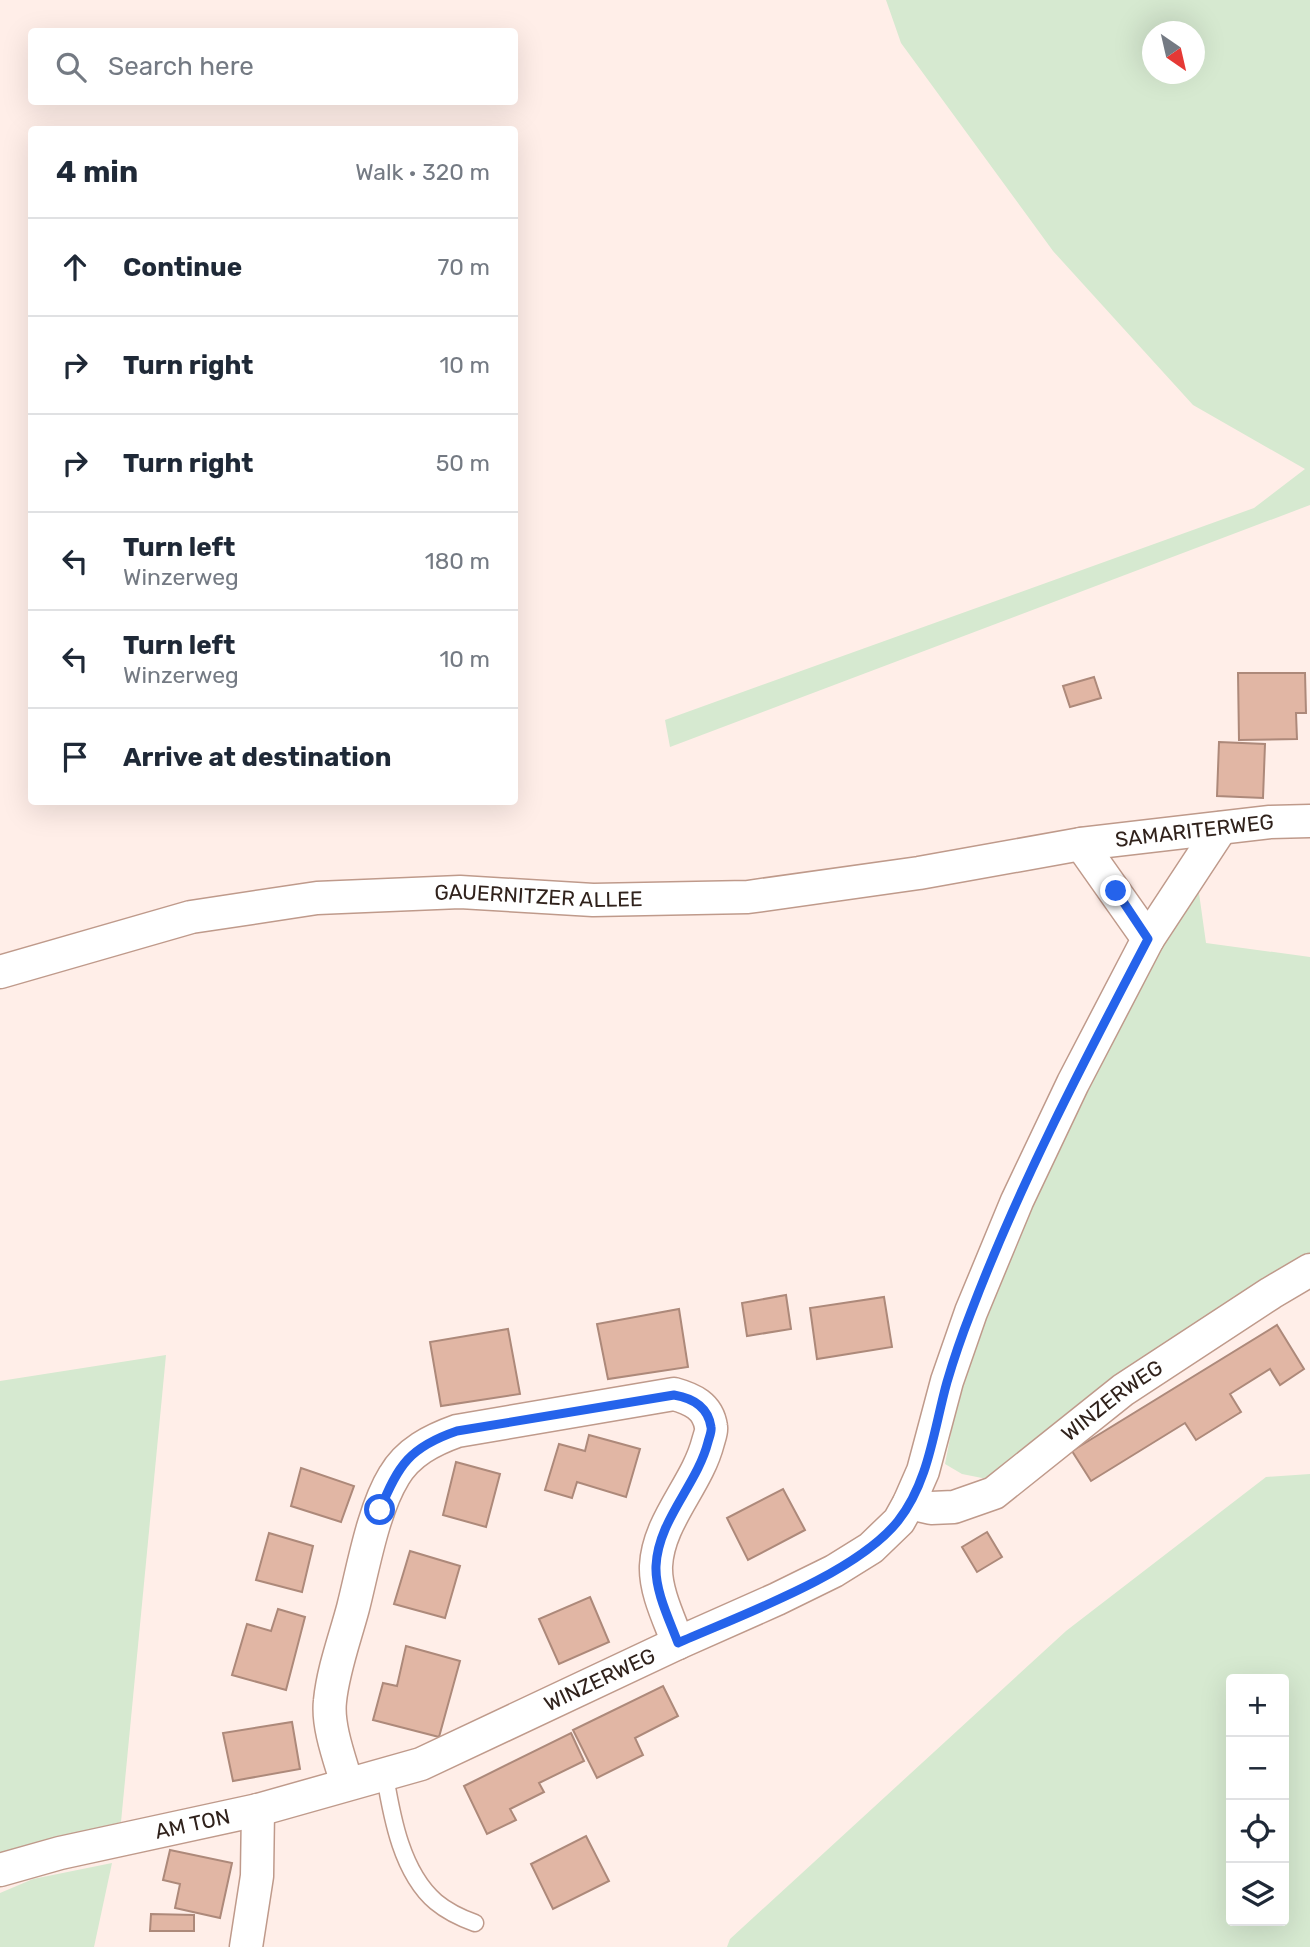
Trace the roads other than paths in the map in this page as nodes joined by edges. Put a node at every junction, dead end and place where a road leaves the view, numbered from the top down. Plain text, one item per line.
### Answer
1 (1310, 821) edge
2 (1221, 828) junction
3 (1081, 844) junction
4 (1148, 939) junction
5 (0, 972) edge
6 (1310, 1270) edge
7 (909, 1503) junction
8 (678, 1643) junction
9 (385, 1776) junction
10 (348, 1784) junction
11 (258, 1810) junction
12 (0, 1870) edge
13 (475, 1923) dead end
14 (246, 1947) edge

1 - 2 street, SAMARITERWEG
2 - 3 street, SAMARITERWEG
2 - 4 street, WINZERWEG
3 - 4 street
3 - 5 street, GAUERNITZER ALLEE
4 - 7 street, WINZERWEG
6 - 7 street, WINZERWEG
7 - 8 street, WINZERWEG
8 - 9 street, WINZERWEG
8 - 10 street
9 - 10 street, AM TON
9 - 13 lane
10 - 11 street, AM TON
11 - 12 street, AM TON
11 - 14 street

